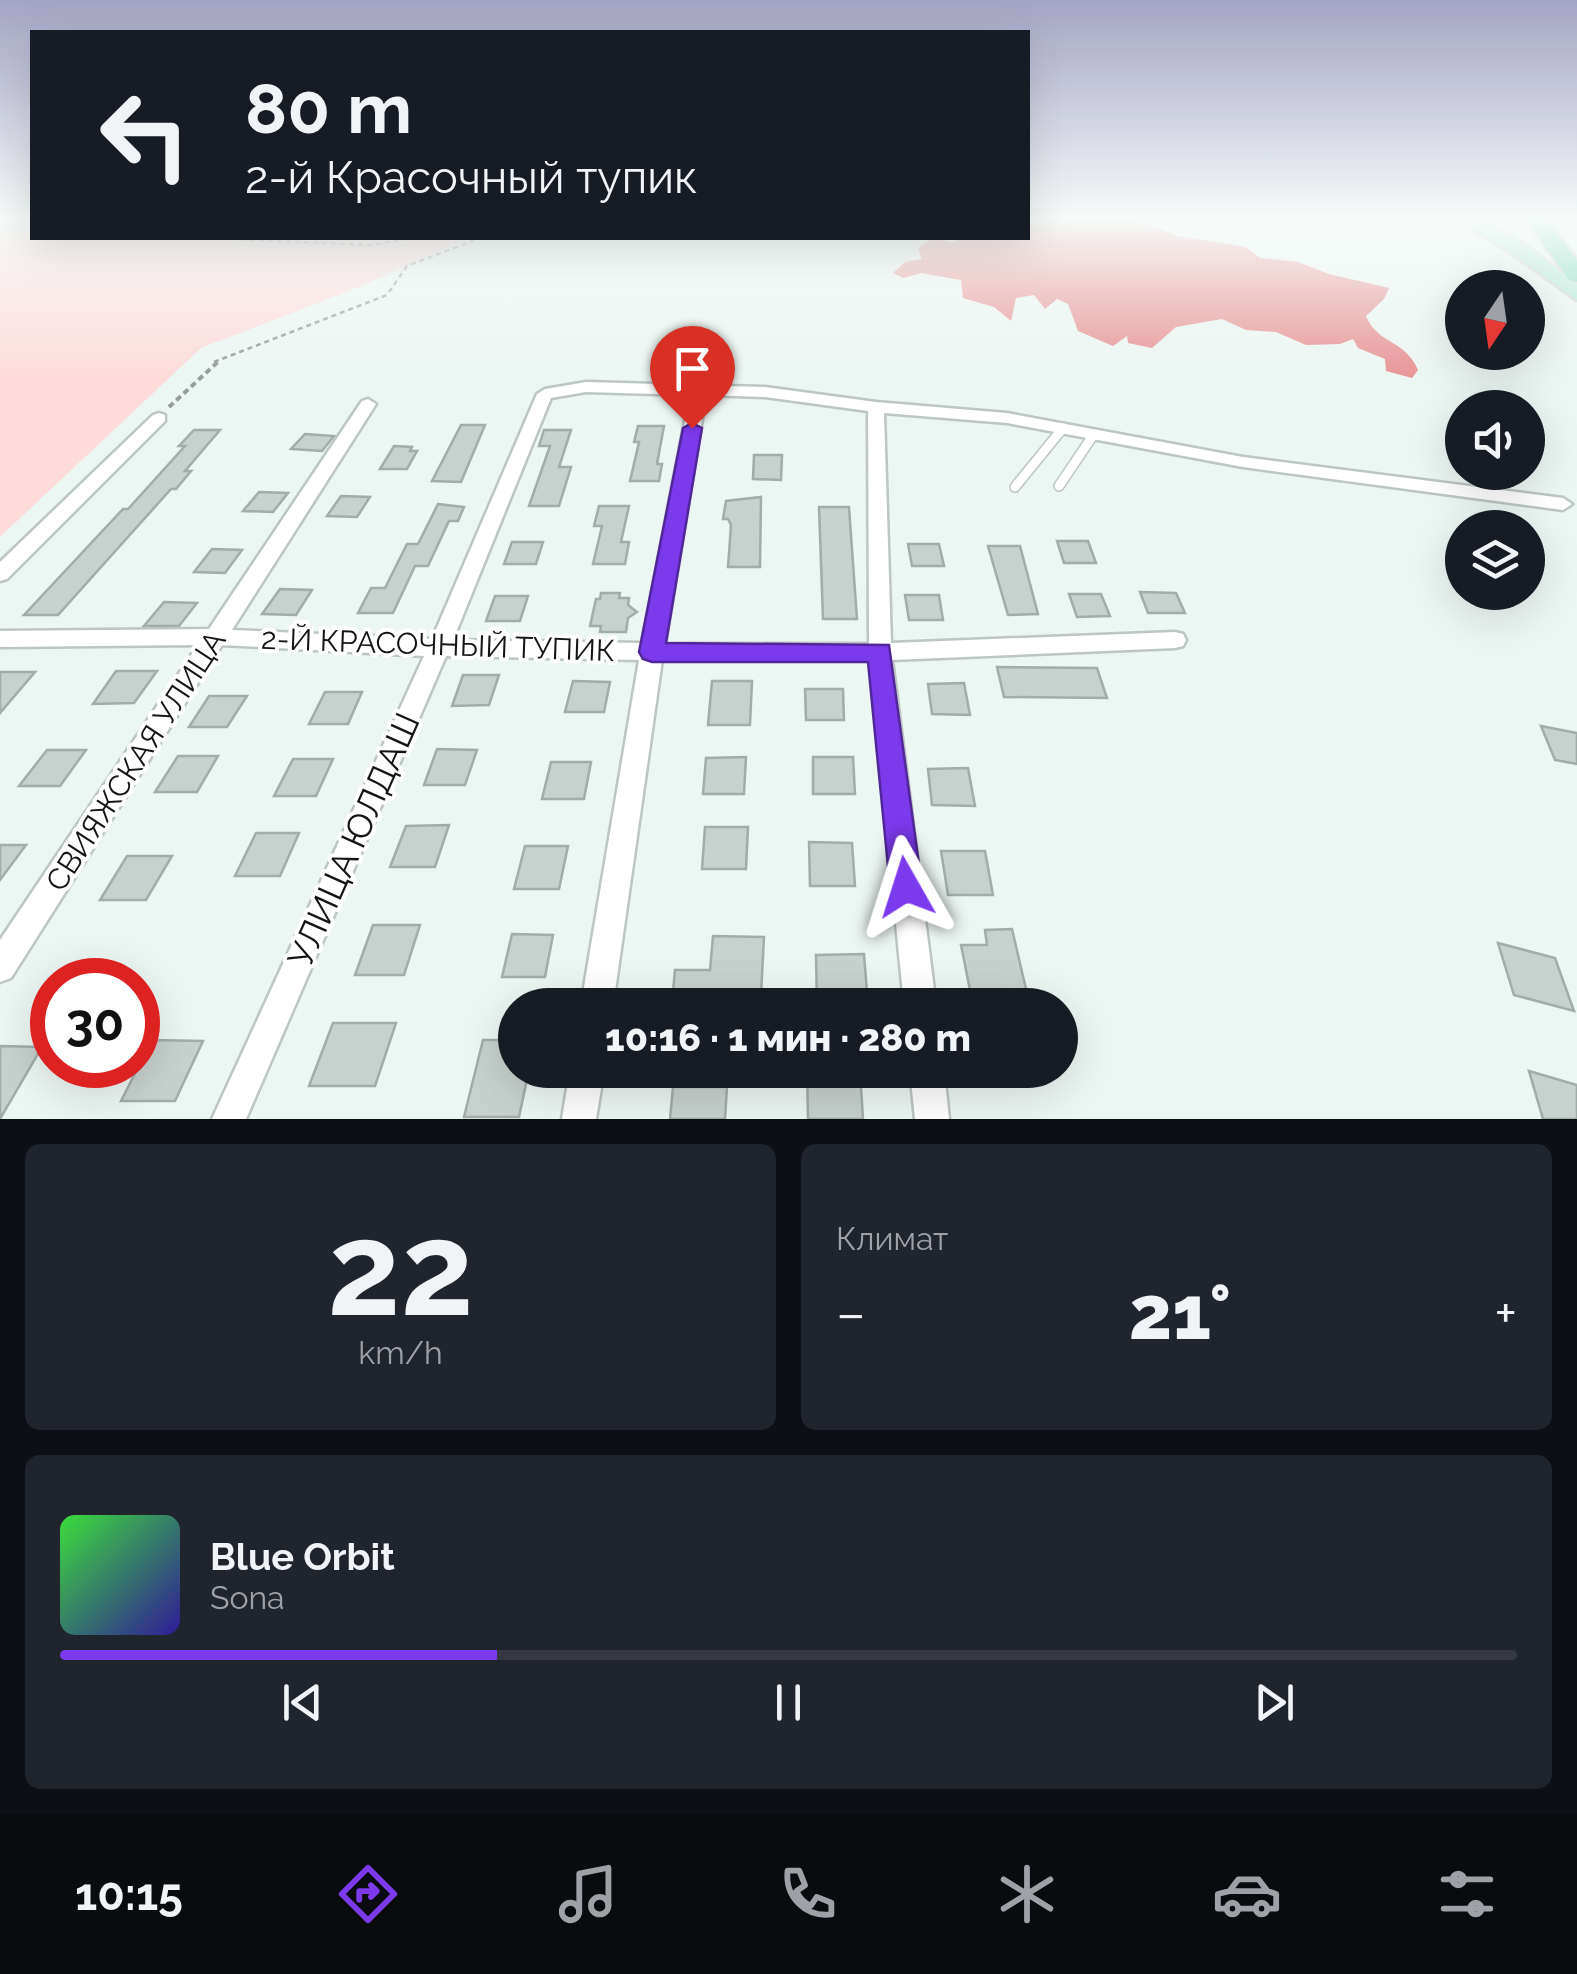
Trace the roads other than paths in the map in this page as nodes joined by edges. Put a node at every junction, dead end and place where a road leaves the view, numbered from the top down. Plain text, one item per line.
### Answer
1 (1546, 271) edge
2 (1577, 294) edge
3 (699, 391) junction
4 (368, 404) dead end
5 (876, 408) junction
6 (159, 418) road end
7 (1063, 428) junction
8 (1094, 434) junction
9 (1059, 486) dead end
10 (1015, 487) dead end
11 (1563, 504) dead end
12 (0, 574) edge
13 (218, 637) junction
14 (0, 639) edge
15 (1175, 640) dead end
16 (439, 648) junction
17 (652, 652) junction
18 (880, 652) junction
19 (0, 967) edge
20 (600, 988) edge
21 (918, 988) edge
22 (583, 1088) edge
23 (929, 1088) edge
24 (229, 1119) edge
25 (579, 1119) edge
26 (932, 1119) edge

1 - 2 main road
3 - 5 street
3 - 16 street, УЛИЦА ЮЛДАШ
3 - 17 street
4 - 13 street, СВИЯЖСКАЯ УЛИЦА
5 - 7 street
5 - 18 street
6 - 12 street
7 - 8 street
7 - 10 lane
8 - 9 lane
8 - 11 street
13 - 14 street, 2-Й КРАСОЧНЫЙ ТУПИК
13 - 16 street, 2-Й КРАСОЧНЫЙ ТУПИК
13 - 19 street, СВИЯЖСКАЯ УЛИЦА
15 - 18 street, 2-Й КРАСОЧНЫЙ ТУПИК
16 - 17 street, 2-Й КРАСОЧНЫЙ ТУПИК
16 - 24 street, УЛИЦА ЮЛДАШ
17 - 18 street, 2-Й КРАСОЧНЫЙ ТУПИК
17 - 20 street
18 - 21 street
22 - 25 street
23 - 26 street

